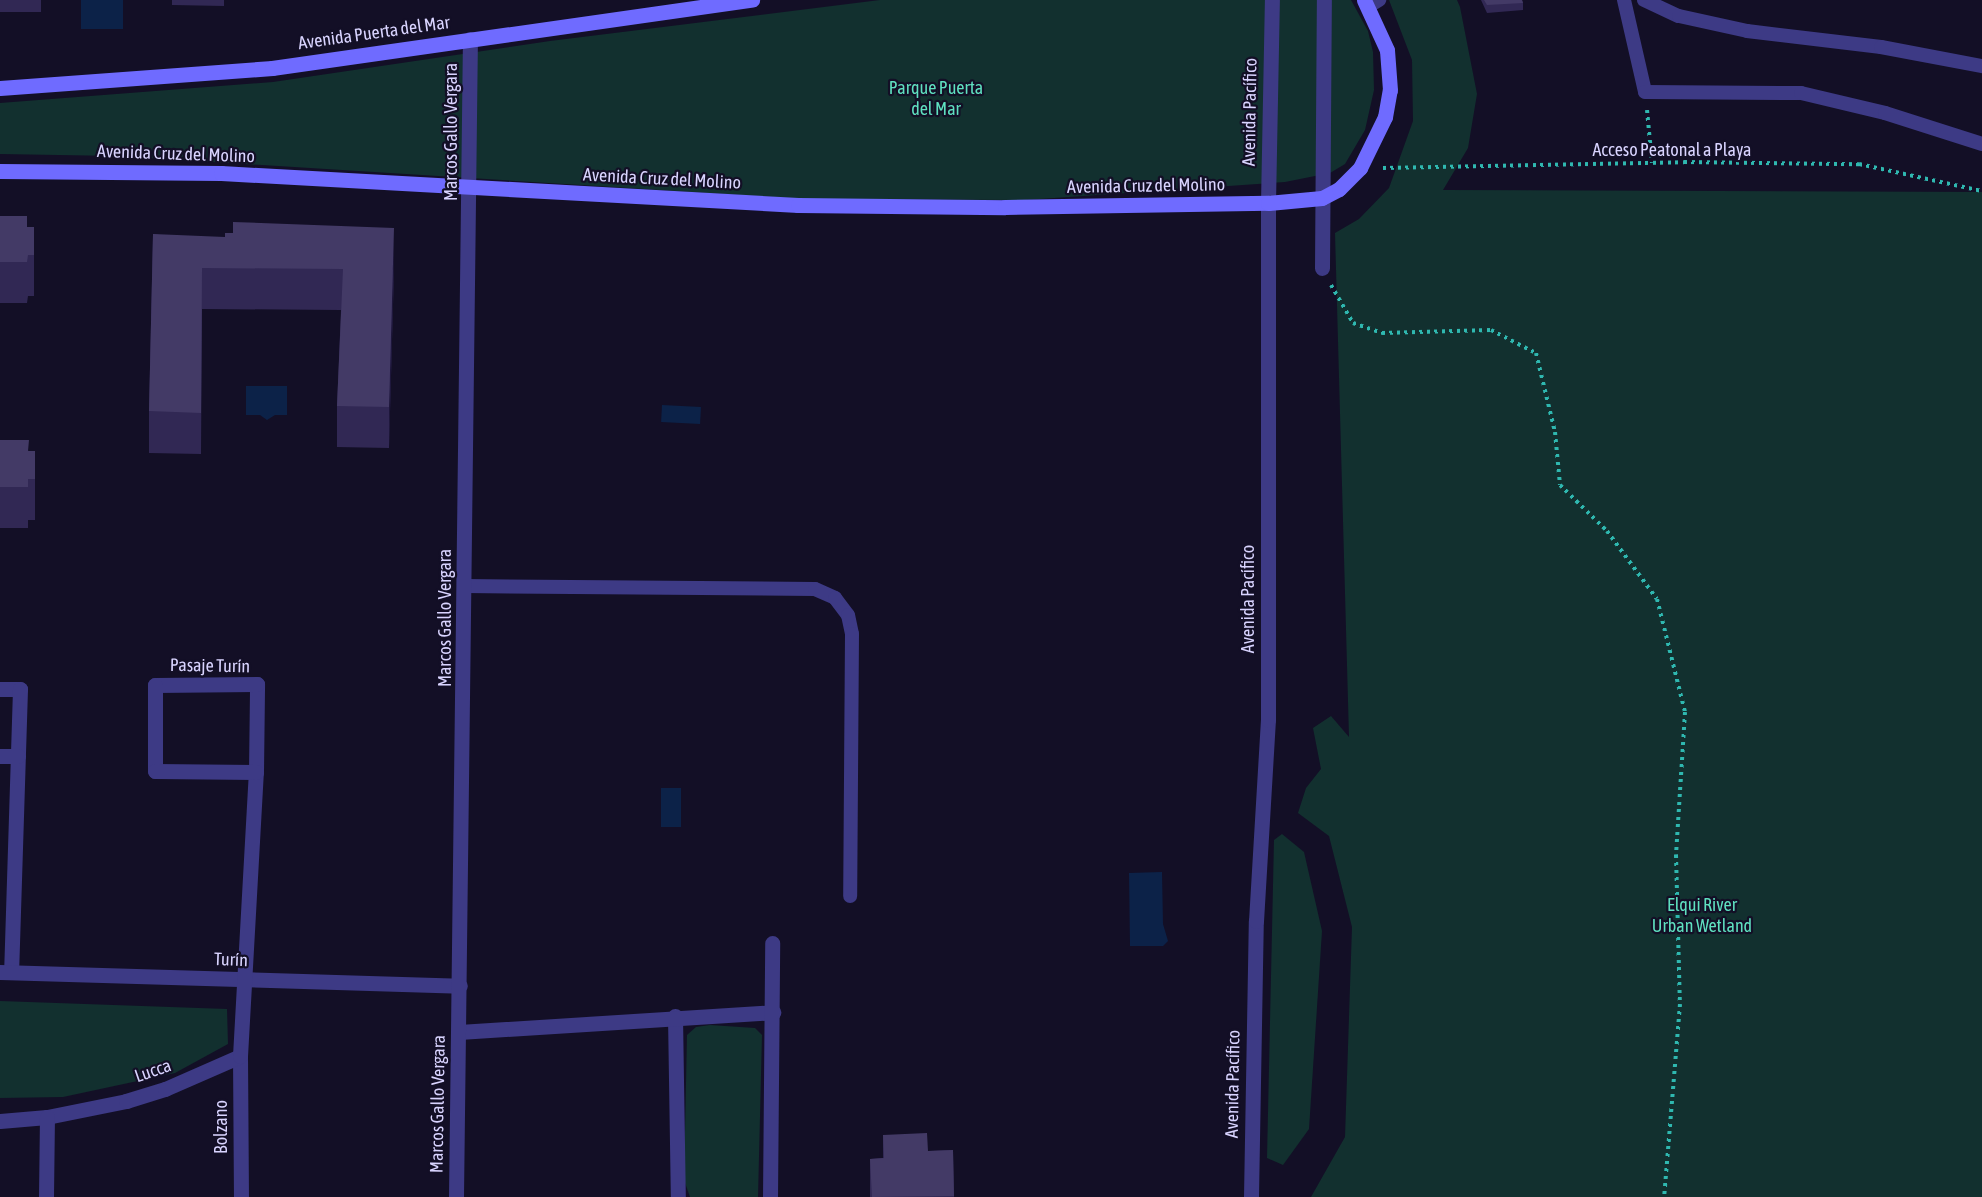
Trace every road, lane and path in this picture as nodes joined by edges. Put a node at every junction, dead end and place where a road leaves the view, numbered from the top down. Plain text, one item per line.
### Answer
1 (752, 0) edge
2 (1272, 0) edge
3 (1324, 0) edge
4 (1624, 0) edge
5 (1644, 0) edge
6 (1371, 2) edge
7 (470, 39) junction
8 (1982, 66) edge
9 (0, 88) edge
10 (1646, 92) junction
11 (1982, 144) edge
12 (1652, 163) junction
13 (1360, 168) junction
14 (0, 171) edge
15 (471, 189) junction
16 (1982, 191) edge
17 (1322, 198) junction
18 (1268, 203) junction
19 (1322, 268) joint
20 (465, 586) junction
21 (0, 689) edge
22 (0, 756) edge
23 (18, 756) junction
24 (256, 772) junction
25 (850, 896) dead end
26 (772, 943) dead end
27 (5, 972) edge
28 (245, 980) junction
29 (460, 986) junction
30 (773, 1012) junction
31 (675, 1016) junction
32 (459, 1032) junction
33 (240, 1056) junction
34 (46, 1117) junction
35 (0, 1121) edge
36 (46, 1197) edge
37 (241, 1197) edge
38 (456, 1197) edge
39 (678, 1197) edge
40 (770, 1197) edge
41 (1251, 1197) edge
42 (1664, 1197) edge

1 - 7 street, Avenida Puerta del Mar
2 - 18 street, Avenida Pacífico
3 - 17 street
4 - 10 lane
5 - 8 lane
6 - 13 street
7 - 9 street, Avenida Puerta del Mar
7 - 15 street, Marcos Gallo Vergara
10 - 11 lane
10 - 12 path
12 - 13 path, Acceso Peatonal a Playa
12 - 16 path, Acceso Peatonal a Playa
13 - 17 street
14 - 15 street, Avenida Cruz del Molino
15 - 18 street, Avenida Cruz del Molino
15 - 20 street, Marcos Gallo Vergara
17 - 18 street, Avenida Cruz del Molino
17 - 19 street
18 - 41 street, Avenida Pacífico
19 - 42 path
20 - 25 lane
20 - 29 street, Marcos Gallo Vergara
21 - 23 street
22 - 23 street
23 - 27 street
24 - 24 street, Pasaje Turín
24 - 28 street, Pasaje Turín
26 - 30 street
27 - 28 street, Turín
28 - 29 street, Turín
28 - 33 street
29 - 32 street, Marcos Gallo Vergara
30 - 31 street
30 - 40 street
31 - 32 street
31 - 39 street
32 - 38 street, Marcos Gallo Vergara
33 - 34 street, Lucca
33 - 37 street, Bolzano
34 - 35 street, Lucca
34 - 36 street

